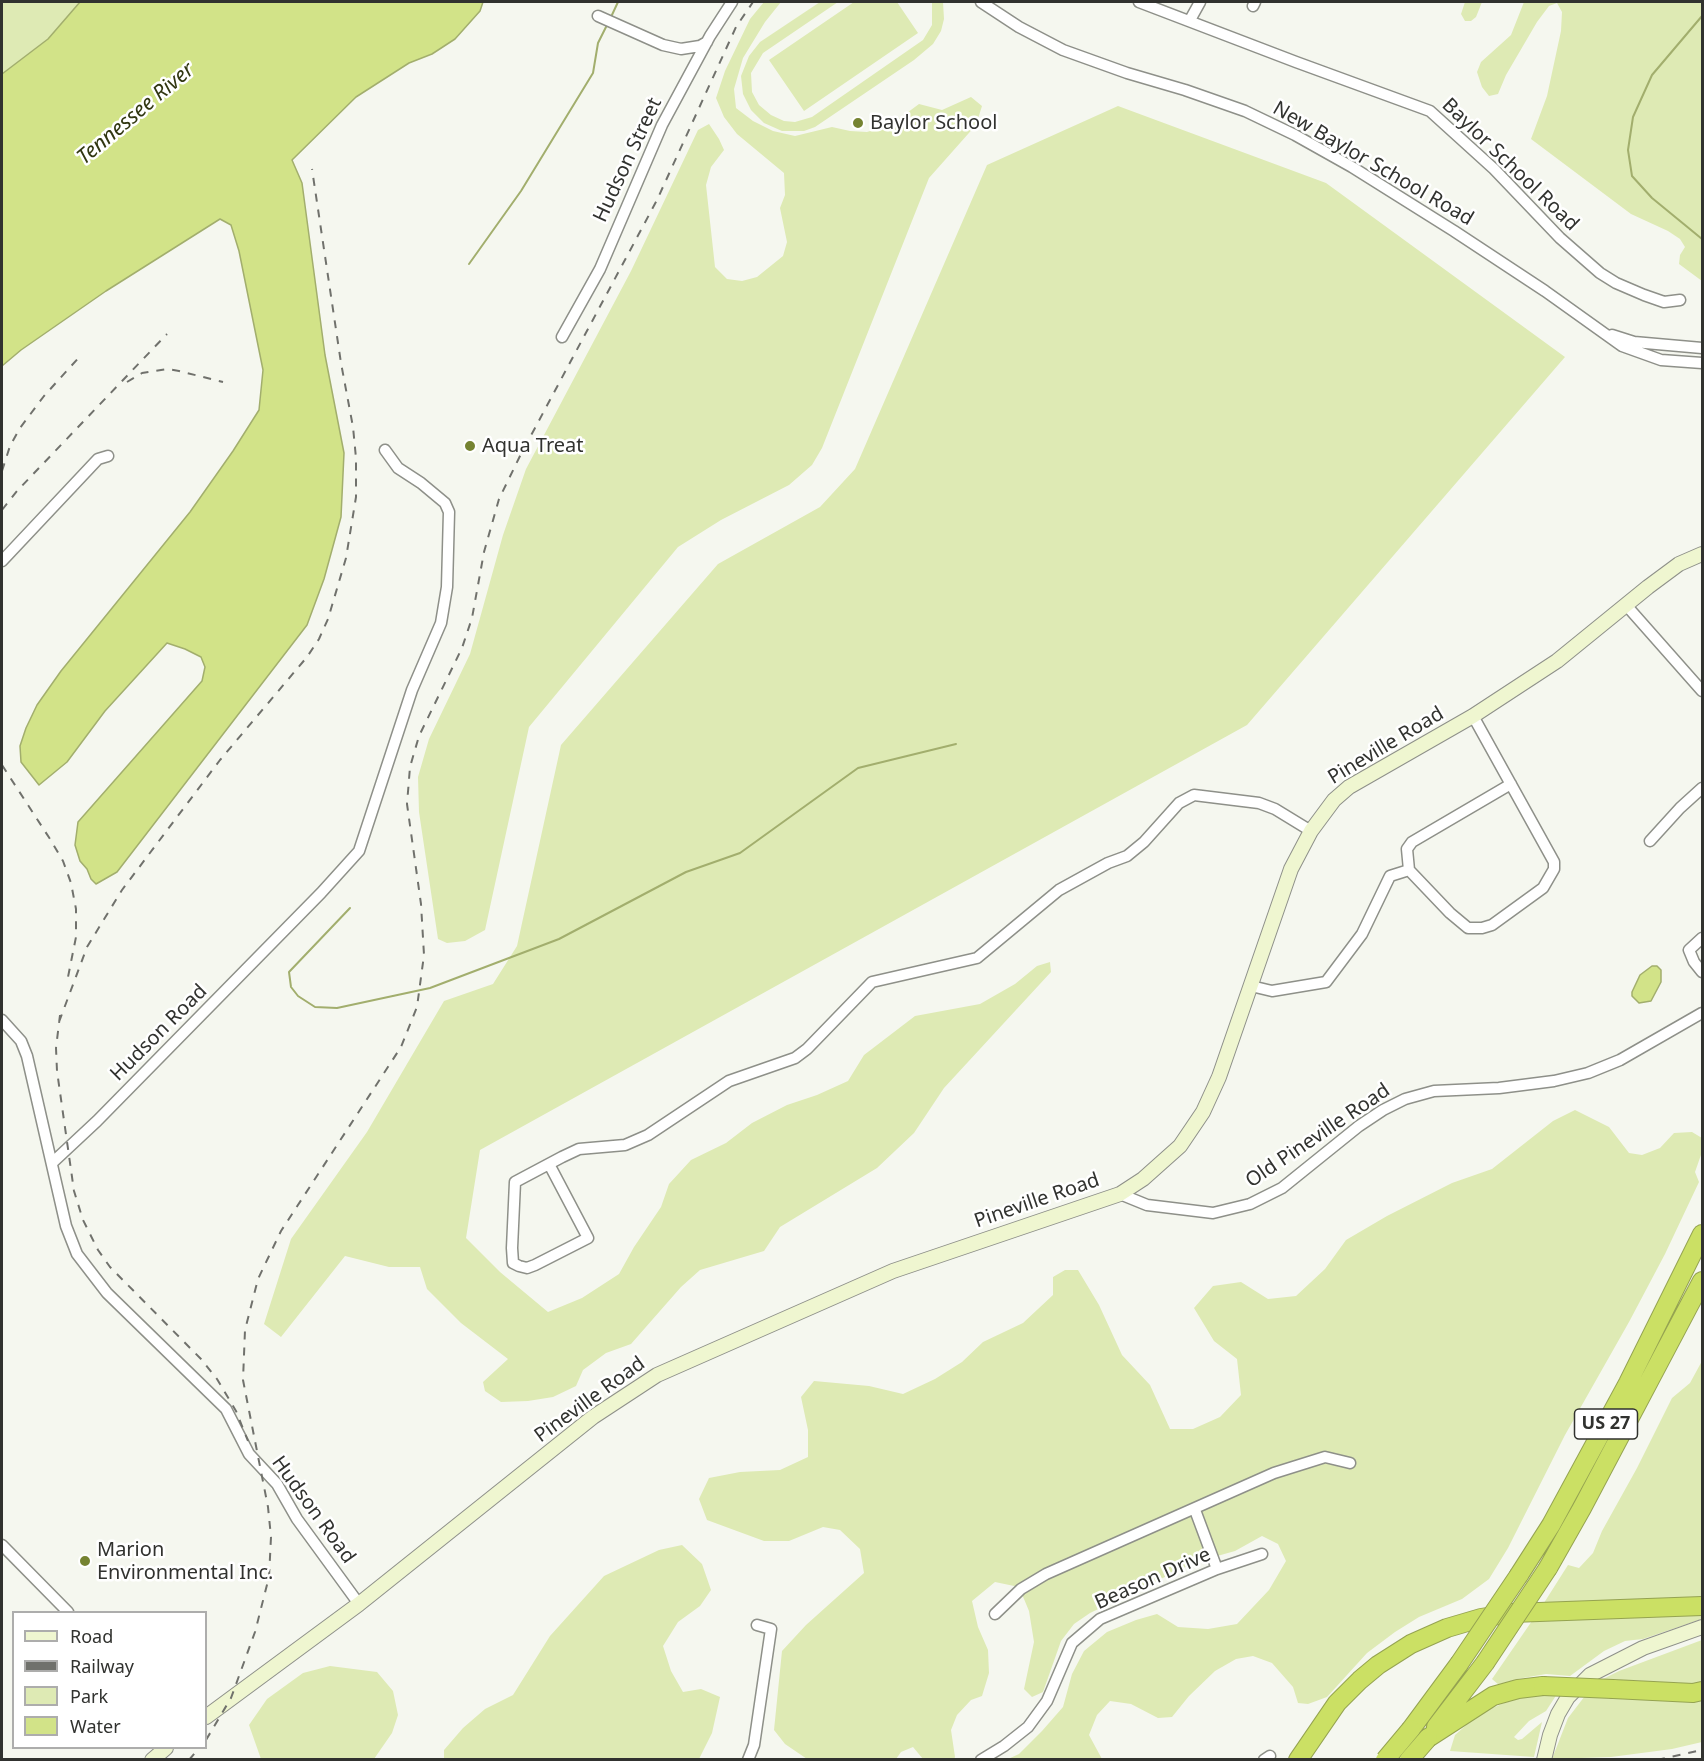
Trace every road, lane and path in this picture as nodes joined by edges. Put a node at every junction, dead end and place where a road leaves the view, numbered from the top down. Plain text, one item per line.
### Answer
1 (732, 2) edge
2 (981, 2) edge
3 (1139, 2) edge
4 (1200, 2) edge
5 (598, 16) dead end
6 (1190, 20) junction
7 (707, 42) junction
8 (1680, 300) dead end
9 (1600, 332) junction
10 (562, 337) dead end
11 (1702, 348) edge
12 (1702, 363) edge
13 (385, 450) dead end
14 (108, 456) dead end
15 (1702, 554) edge
16 (2, 561) edge
17 (1626, 605) junction
18 (1702, 691) edge
19 (1473, 717) junction
20 (1510, 784) junction
21 (1702, 788) edge
22 (1311, 831) junction
23 (1650, 841) dead end
24 (1409, 870) junction
25 (1702, 938) edge
26 (1702, 972) edge
27 (1251, 986) junction
28 (1702, 1013) edge
29 (2, 1020) edge
30 (52, 1163) junction
31 (549, 1164) junction
32 (1120, 1194) junction
33 (1702, 1223) edge
34 (1702, 1234) edge
35 (1684, 1269) junction
36 (1702, 1281) edge
37 (1702, 1290) edge
38 (1688, 1309) junction
39 (1350, 1463) dead end
40 (1195, 1510) junction
41 (2, 1545) edge
42 (1262, 1554) dead end
43 (1217, 1569) junction
44 (359, 1604) junction
45 (1702, 1606) edge
46 (67, 1611) edge
47 (995, 1614) dead end
48 (757, 1625) dead end
49 (1702, 1627) edge
50 (1702, 1691) edge
51 (207, 1716) edge
52 (1428, 1738) junction
53 (163, 1749) edge
54 (1544, 1757) edge
55 (152, 1760) edge
56 (748, 1760) edge
57 (981, 1760) edge
58 (1298, 1760) edge
59 (1385, 1760) edge
60 (1409, 1760) edge

1 - 7 street, Hudson Street
2 - 9 street, New Baylor School Road
3 - 6 street, Baylor School Road
4 - 6 street
5 - 7 street
6 - 8 street, Baylor School Road
7 - 10 street, Hudson Street
9 - 11 street, New Baylor School Road
9 - 12 street, New Baylor School Road
13 - 30 street, Hudson Road
14 - 16 street
15 - 17 main road, Pineville Road
17 - 18 street
17 - 19 main road, Pineville Road
19 - 20 street
19 - 22 main road, Pineville Road
20 - 24 street
20 - 24 street
21 - 23 street
22 - 27 main road, Pineville Road
22 - 31 street
24 - 27 street
25 - 26 street
27 - 32 main road, Pineville Road
28 - 32 street, Old Pineville Road
29 - 30 street
30 - 44 street, Hudson Road
31 - 31 street
32 - 44 main road, Pineville Road
33 - 35 highway
34 - 35 highway, US 27
35 - 59 highway, US 27, bridge
36 - 38 highway, US 27
37 - 38 highway
38 - 52 highway, US 27, bridge
39 - 40 street
40 - 43 street
40 - 47 street
41 - 46 street
42 - 43 street, Beason Drive
43 - 57 street, Beason Drive
44 - 51 main road, Pineville Road
45 - 58 highway
48 - 56 street
49 - 54 main road
50 - 52 highway, bridge
52 - 60 highway, US 27, bridge
53 - 55 main road

